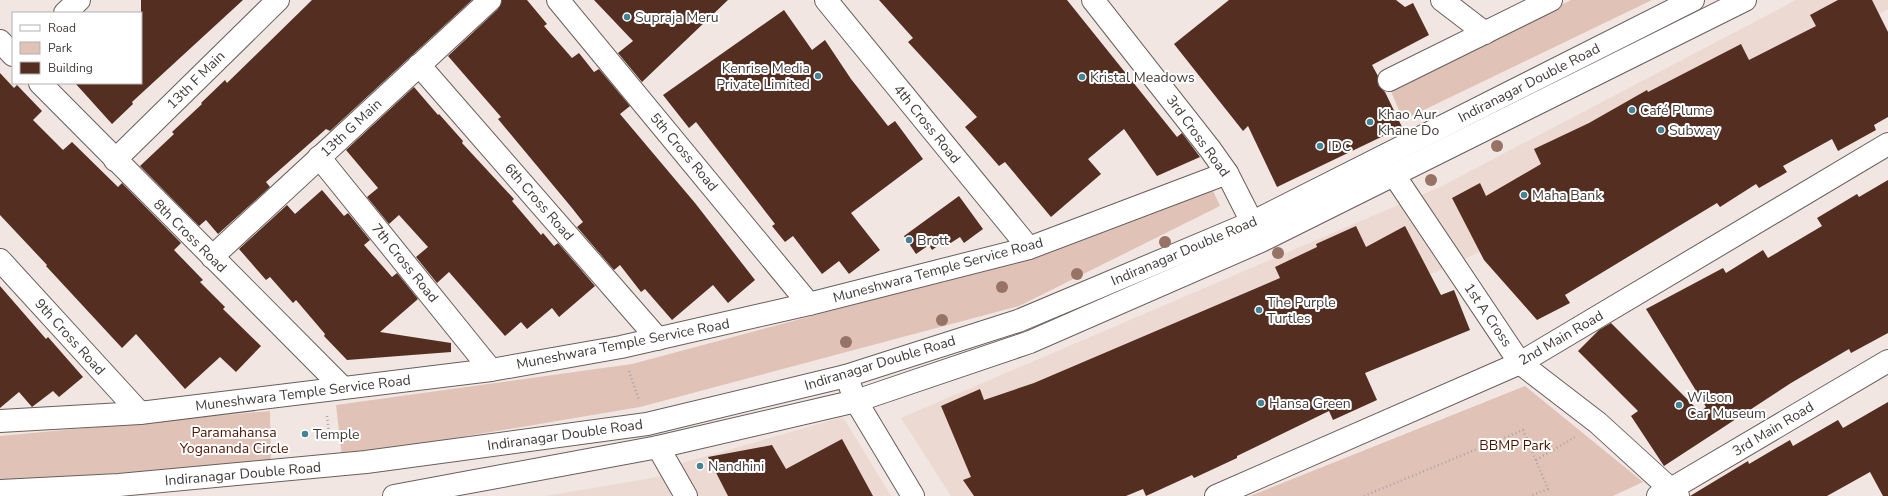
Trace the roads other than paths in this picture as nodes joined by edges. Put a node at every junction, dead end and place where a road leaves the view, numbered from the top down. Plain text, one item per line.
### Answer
1 (79, 0) edge
2 (278, 0) edge
3 (490, 0) edge
4 (558, 0) edge
5 (826, 0) edge
6 (1093, 0) edge
7 (1442, 0) edge
8 (1552, 0) edge
9 (1693, 0) edge
10 (1745, 0) edge
11 (66, 12) edge
12 (1485, 33) junction
13 (0, 41) edge
14 (12, 54) edge
15 (419, 65) junction
16 (1389, 80) dead end
17 (41, 84) edge
18 (1888, 144) edge
19 (319, 157) junction
20 (115, 160) junction
21 (1227, 173) junction
22 (1394, 176) junction
23 (1257, 232) junction
24 (1029, 248) junction
25 (212, 257) junction
26 (0, 260) edge
27 (809, 304) junction
28 (658, 339) junction
29 (1888, 361) edge
30 (1520, 363) junction
31 (491, 370) junction
32 (846, 376) junction
33 (333, 388) junction
34 (856, 401) junction
35 (140, 413) junction
36 (0, 421) edge
37 (658, 447) junction
38 (0, 491) edge
39 (1669, 494) edge
40 (394, 496) edge
41 (686, 496) edge
42 (913, 496) edge
43 (1216, 496) edge

1 - 11 street
2 - 20 street, 13th F Main
3 - 15 street, 13th G Main
4 - 27 street, 5th Cross Road
5 - 24 street, 4th Cross Road
6 - 21 street, 3rd Cross Road
7 - 12 street
8 - 12 street
9 - 23 street, Indiranagar Double Road
10 - 22 street, Indiranagar Double Road
12 - 16 street
13 - 14 street
15 - 19 street, 13th G Main
15 - 28 street, 6th Cross Road
17 - 20 street, 8th Cross Road
18 - 30 street, 2nd Main Road
19 - 25 street, 13th G Main
19 - 31 street, 7th Cross Road
20 - 25 street, 8th Cross Road
21 - 23 street, 3rd Cross Road
21 - 24 street, Muneshwara Temple Service Road
22 - 23 street, Indiranagar Double Road
22 - 30 street, 1st A Cross
23 - 32 street, Indiranagar Double Road
23 - 34 street, Indiranagar Double Road
24 - 27 street, Muneshwara Temple Service Road
25 - 33 street, 8th Cross Road
26 - 35 street, 9th Cross Road
27 - 28 street, Muneshwara Temple Service Road
28 - 31 street, Muneshwara Temple Service Road
29 - 39 street, 3rd Main Road
30 - 39 street, 1st A Cross
30 - 43 street, 2nd Main Road
31 - 33 street, Muneshwara Temple Service Road
32 - 34 street
32 - 38 street, Indiranagar Double Road
33 - 35 street, Muneshwara Temple Service Road
34 - 37 street, Indiranagar Double Road
34 - 42 street
35 - 36 street, Muneshwara Temple Service Road
37 - 40 street, Indiranagar Double Road
37 - 41 street

